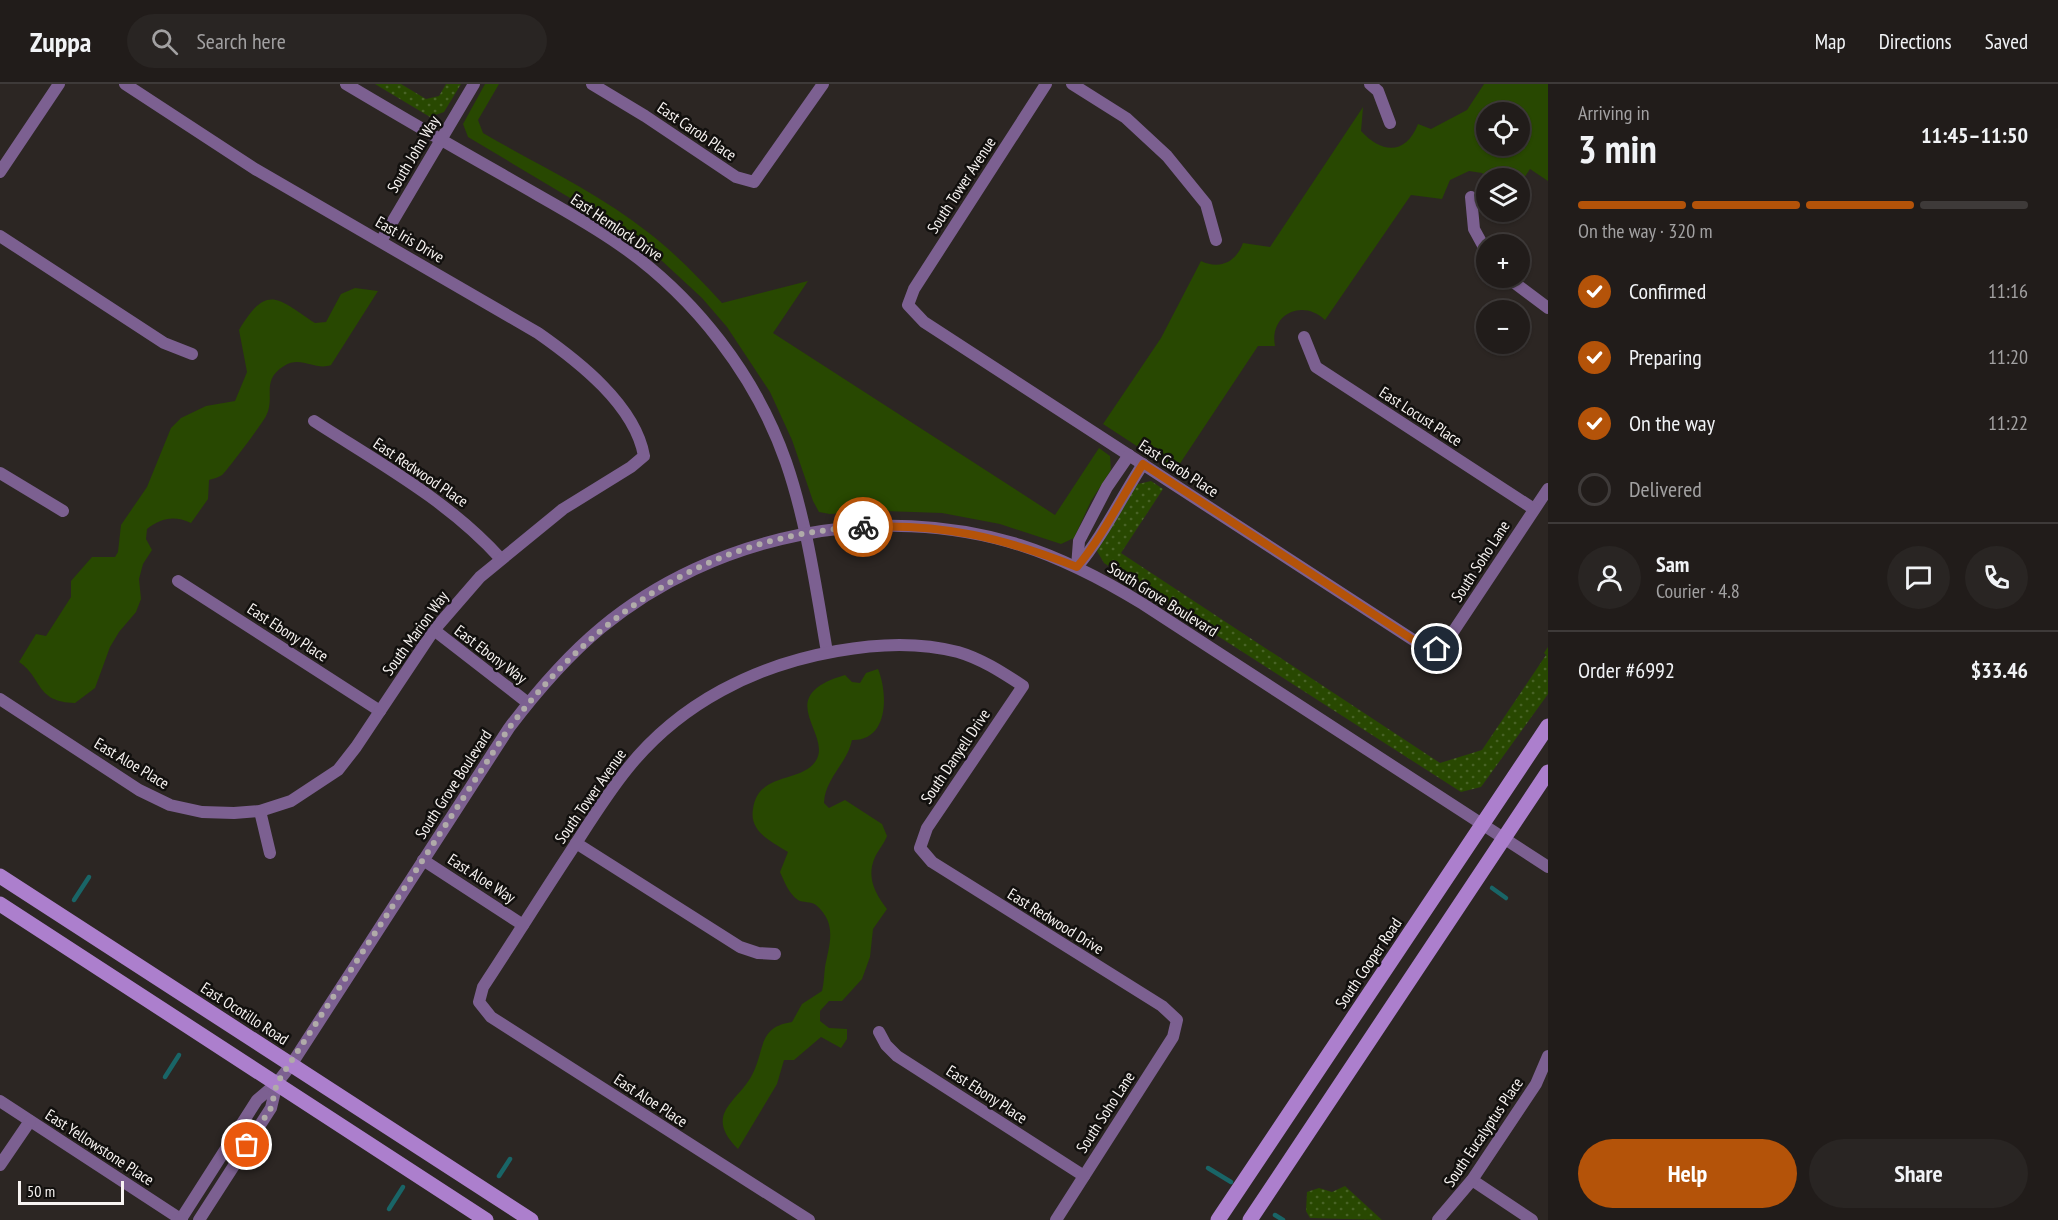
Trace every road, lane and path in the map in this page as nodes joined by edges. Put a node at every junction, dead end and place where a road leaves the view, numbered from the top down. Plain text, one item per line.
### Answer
1 (59, 84) edge
2 (125, 84) edge
3 (346, 84) edge
4 (474, 84) edge
5 (592, 84) edge
6 (823, 84) edge
7 (1046, 84) edge
8 (1072, 84) edge
9 (1370, 84) edge
10 (1390, 123) dead end
11 (441, 140) junction
12 (0, 172) edge
13 (1471, 197) dead end
14 (1477, 234) edge
15 (0, 237) edge
16 (1216, 240) dead end
17 (381, 242) junction
18 (1521, 288) edge
19 (908, 305) joint
20 (1548, 308) edge
21 (1304, 337) dead end
22 (192, 354) dead end
23 (314, 421) dead end
24 (1129, 455) junction
25 (644, 456) joint
26 (1143, 464) junction
27 (0, 473) edge
28 (1548, 489) edge
29 (1534, 509) junction
30 (63, 510) dead end
31 (806, 534) junction
32 (501, 559) junction
33 (1077, 567) junction
34 (178, 581) dead end
35 (434, 630) junction
36 (1437, 649) joint
37 (827, 652) junction
38 (1023, 686) joint
39 (0, 699) edge
40 (528, 703) junction
41 (380, 711) junction
42 (1548, 726) edge
43 (1548, 772) edge
44 (260, 811) junction
45 (1492, 830) junction
46 (576, 843) junction
47 (920, 848) joint
48 (270, 853) dead end
49 (423, 860) junction
50 (1548, 867) edge
51 (0, 876) edge
52 (0, 904) edge
53 (524, 925) junction
54 (775, 954) dead end
55 (479, 1002) joint
56 (1177, 1020) joint
57 (879, 1032) dead end
58 (1548, 1056) edge
59 (291, 1065) junction
60 (277, 1083) junction
61 (0, 1101) edge
62 (30, 1120) junction
63 (0, 1165) edge
64 (1084, 1176) junction
65 (1472, 1180) junction
66 (181, 1220) edge
67 (199, 1220) edge
68 (486, 1220) edge
69 (531, 1220) edge
70 (808, 1220) edge
71 (1056, 1220) edge
72 (1218, 1220) edge
73 (1250, 1220) edge
74 (1438, 1220) edge
75 (1532, 1220) edge

1 - 12 street
2 - 17 street, East Iris Drive
3 - 11 street, East Hemlock Drive
4 - 11 street, South John Way
5 - 6 street, East Carob Place
7 - 19 street, South Tower Avenue
8 - 16 street
9 - 10 street
11 - 17 street, South John Way
11 - 31 street, East Hemlock Drive
13 - 14 street
15 - 22 street
17 - 25 street, East Iris Drive
18 - 20 street
19 - 24 street, East Carob Place
21 - 29 street, East Locust Place
23 - 32 street, East Redwood Place
24 - 26 street, East Carob Place
24 - 33 street
25 - 32 street, South Marion Way
26 - 33 street
26 - 36 street, East Carob Place
27 - 30 street
28 - 29 street, South Soho Lane
29 - 36 street, South Soho Lane
31 - 33 street, South Grove Boulevard
31 - 37 street, East Hemlock Drive
31 - 40 street, South Grove Boulevard
32 - 35 street, South Marion Way
33 - 45 street, South Grove Boulevard
34 - 41 street, East Ebony Place
35 - 40 street, East Ebony Way
35 - 41 street, South Marion Way
37 - 38 street, South Tower Avenue
37 - 46 street, South Tower Avenue
38 - 47 street, South Danyell Drive
39 - 44 street, East Aloe Place
40 - 49 street, South Grove Boulevard
41 - 44 street, South Marion Way
42 - 45 main road, South Cooper Road
43 - 45 main road, South Cooper Road
44 - 48 street
45 - 50 street, South Grove Boulevard
45 - 72 main road, South Cooper Road
45 - 73 main road, South Cooper Road
46 - 53 street, South Tower Avenue
46 - 54 street
47 - 56 street, East Redwood Drive
49 - 53 street, East Aloe Way
49 - 59 street, South Grove Boulevard
51 - 59 main road, East Ocotillo Road
52 - 60 main road
53 - 55 street, South Tower Avenue
55 - 70 street, East Aloe Place
56 - 64 street, South Soho Lane
57 - 64 street, East Ebony Place
58 - 65 street, South Eucalyptus Place
59 - 60 street, South Grove Boulevard
59 - 69 main road, East Ocotillo Road
60 - 66 street
60 - 67 street
60 - 68 main road
61 - 62 street, East Yellowstone Place
62 - 63 street
62 - 66 street, East Yellowstone Place
64 - 71 street, South Soho Lane
65 - 74 street, South Eucalyptus Place
65 - 75 street

